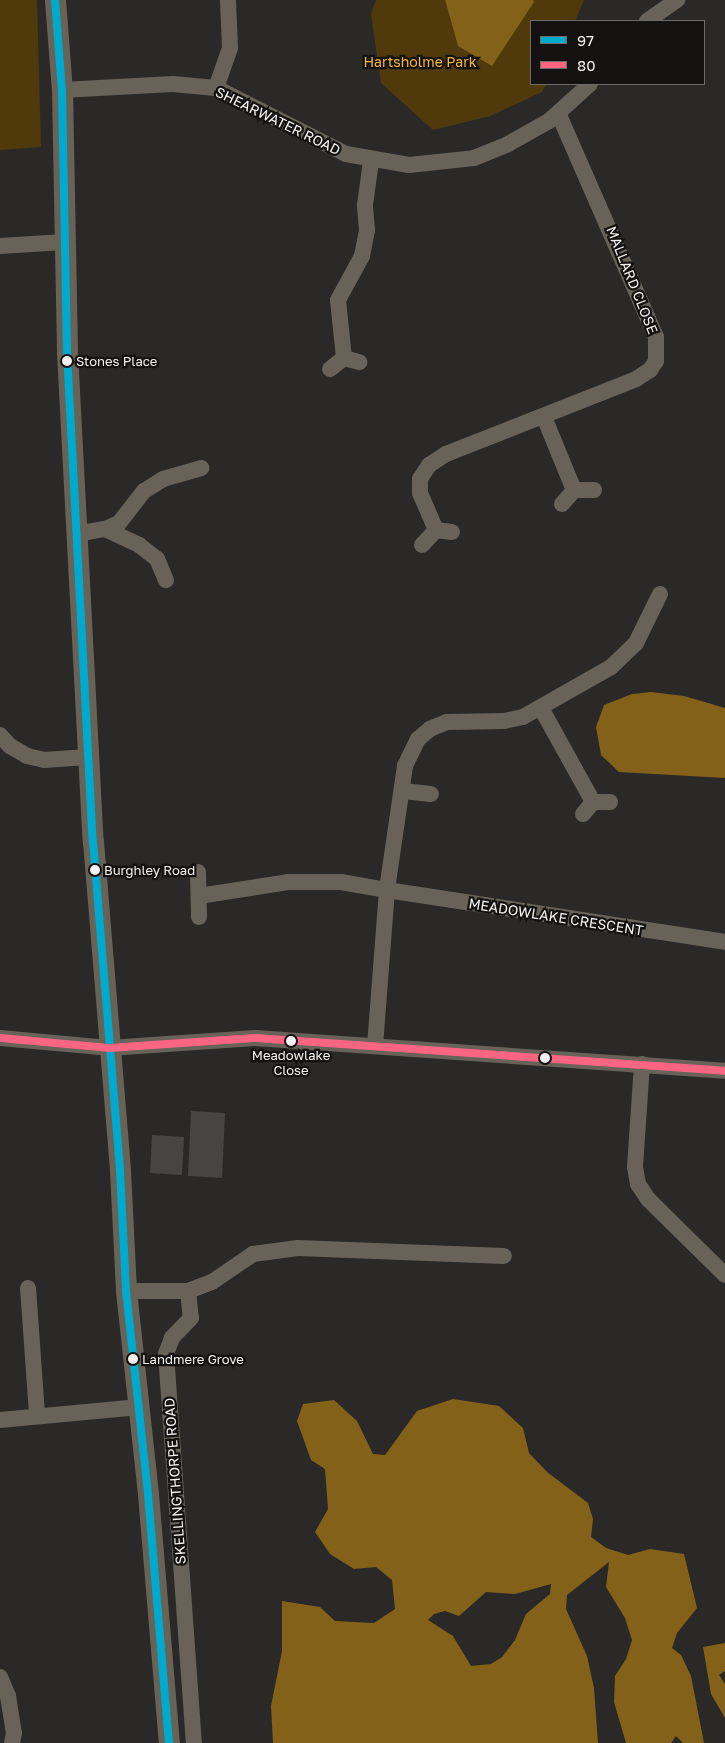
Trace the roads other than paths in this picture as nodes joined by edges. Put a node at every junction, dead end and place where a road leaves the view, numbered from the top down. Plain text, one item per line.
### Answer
1 (55, 0) edge
2 (228, 0) edge
3 (677, 0) edge
4 (648, 20) edge
5 (589, 85) edge
6 (216, 88) junction
7 (62, 90) junction
8 (558, 113) junction
9 (371, 161) junction
10 (64, 242) junction
11 (0, 246) edge
12 (330, 369) dead end
13 (544, 418) junction
14 (201, 468) dead end
15 (574, 490) junction
16 (594, 490) dead end
17 (562, 504) dead end
18 (105, 529) junction
19 (76, 534) junction
20 (422, 545) dead end
21 (166, 580) dead end
22 (660, 594) dead end
23 (541, 708) junction
24 (0, 735) edge
25 (88, 757) junction
26 (402, 791) junction
27 (431, 794) dead end
28 (610, 802) dead end
29 (198, 872) dead end
30 (387, 890) junction
31 (199, 896) junction
32 (199, 917) dead end
33 (725, 942) edge
34 (0, 1038) edge
35 (375, 1045) junction
36 (109, 1048) junction
37 (642, 1064) junction
38 (725, 1071) edge
39 (504, 1256) dead end
40 (725, 1274) edge
41 (28, 1288) dead end
42 (126, 1291) junction
43 (188, 1291) junction
44 (139, 1407) junction
45 (37, 1415) junction
46 (0, 1420) edge
47 (0, 1677) edge
48 (12, 1743) edge
49 (169, 1743) edge
50 (194, 1743) edge

1 - 7 main road, SKELLINGTHORPE ROAD
2 - 6 street
3 - 4 street
5 - 8 street, SHEARWATER ROAD
6 - 7 street, SHEARWATER ROAD
6 - 9 street, SHEARWATER ROAD
7 - 10 main road, SKELLINGTHORPE ROAD
8 - 9 street, SHEARWATER ROAD
8 - 13 street, MALLARD CLOSE
9 - 12 street
10 - 11 street
10 - 19 main road, SKELLINGTHORPE ROAD
13 - 15 street
13 - 20 street, MALLARD CLOSE
14 - 18 street
15 - 16 street
15 - 17 street
18 - 19 street
18 - 21 street
19 - 25 main road, SKELLINGTHORPE ROAD
22 - 23 street
23 - 26 street
23 - 28 street
24 - 25 street
25 - 36 main road, SKELLINGTHORPE ROAD
26 - 27 street
26 - 30 street
29 - 31 street
30 - 31 street, MEADOWLAKE CRESCENT
30 - 33 street, MEADOWLAKE CRESCENT
30 - 35 street
31 - 32 street
34 - 36 street
35 - 36 street
35 - 37 street
36 - 42 main road, SKELLINGTHORPE ROAD
37 - 38 street
37 - 40 street
39 - 43 street
41 - 45 street
42 - 43 street
42 - 44 main road, SKELLINGTHORPE ROAD
43 - 50 street, SKELLINGTHORPE ROAD
44 - 45 street
44 - 49 main road, SKELLINGTHORPE ROAD
45 - 46 street
47 - 48 street

